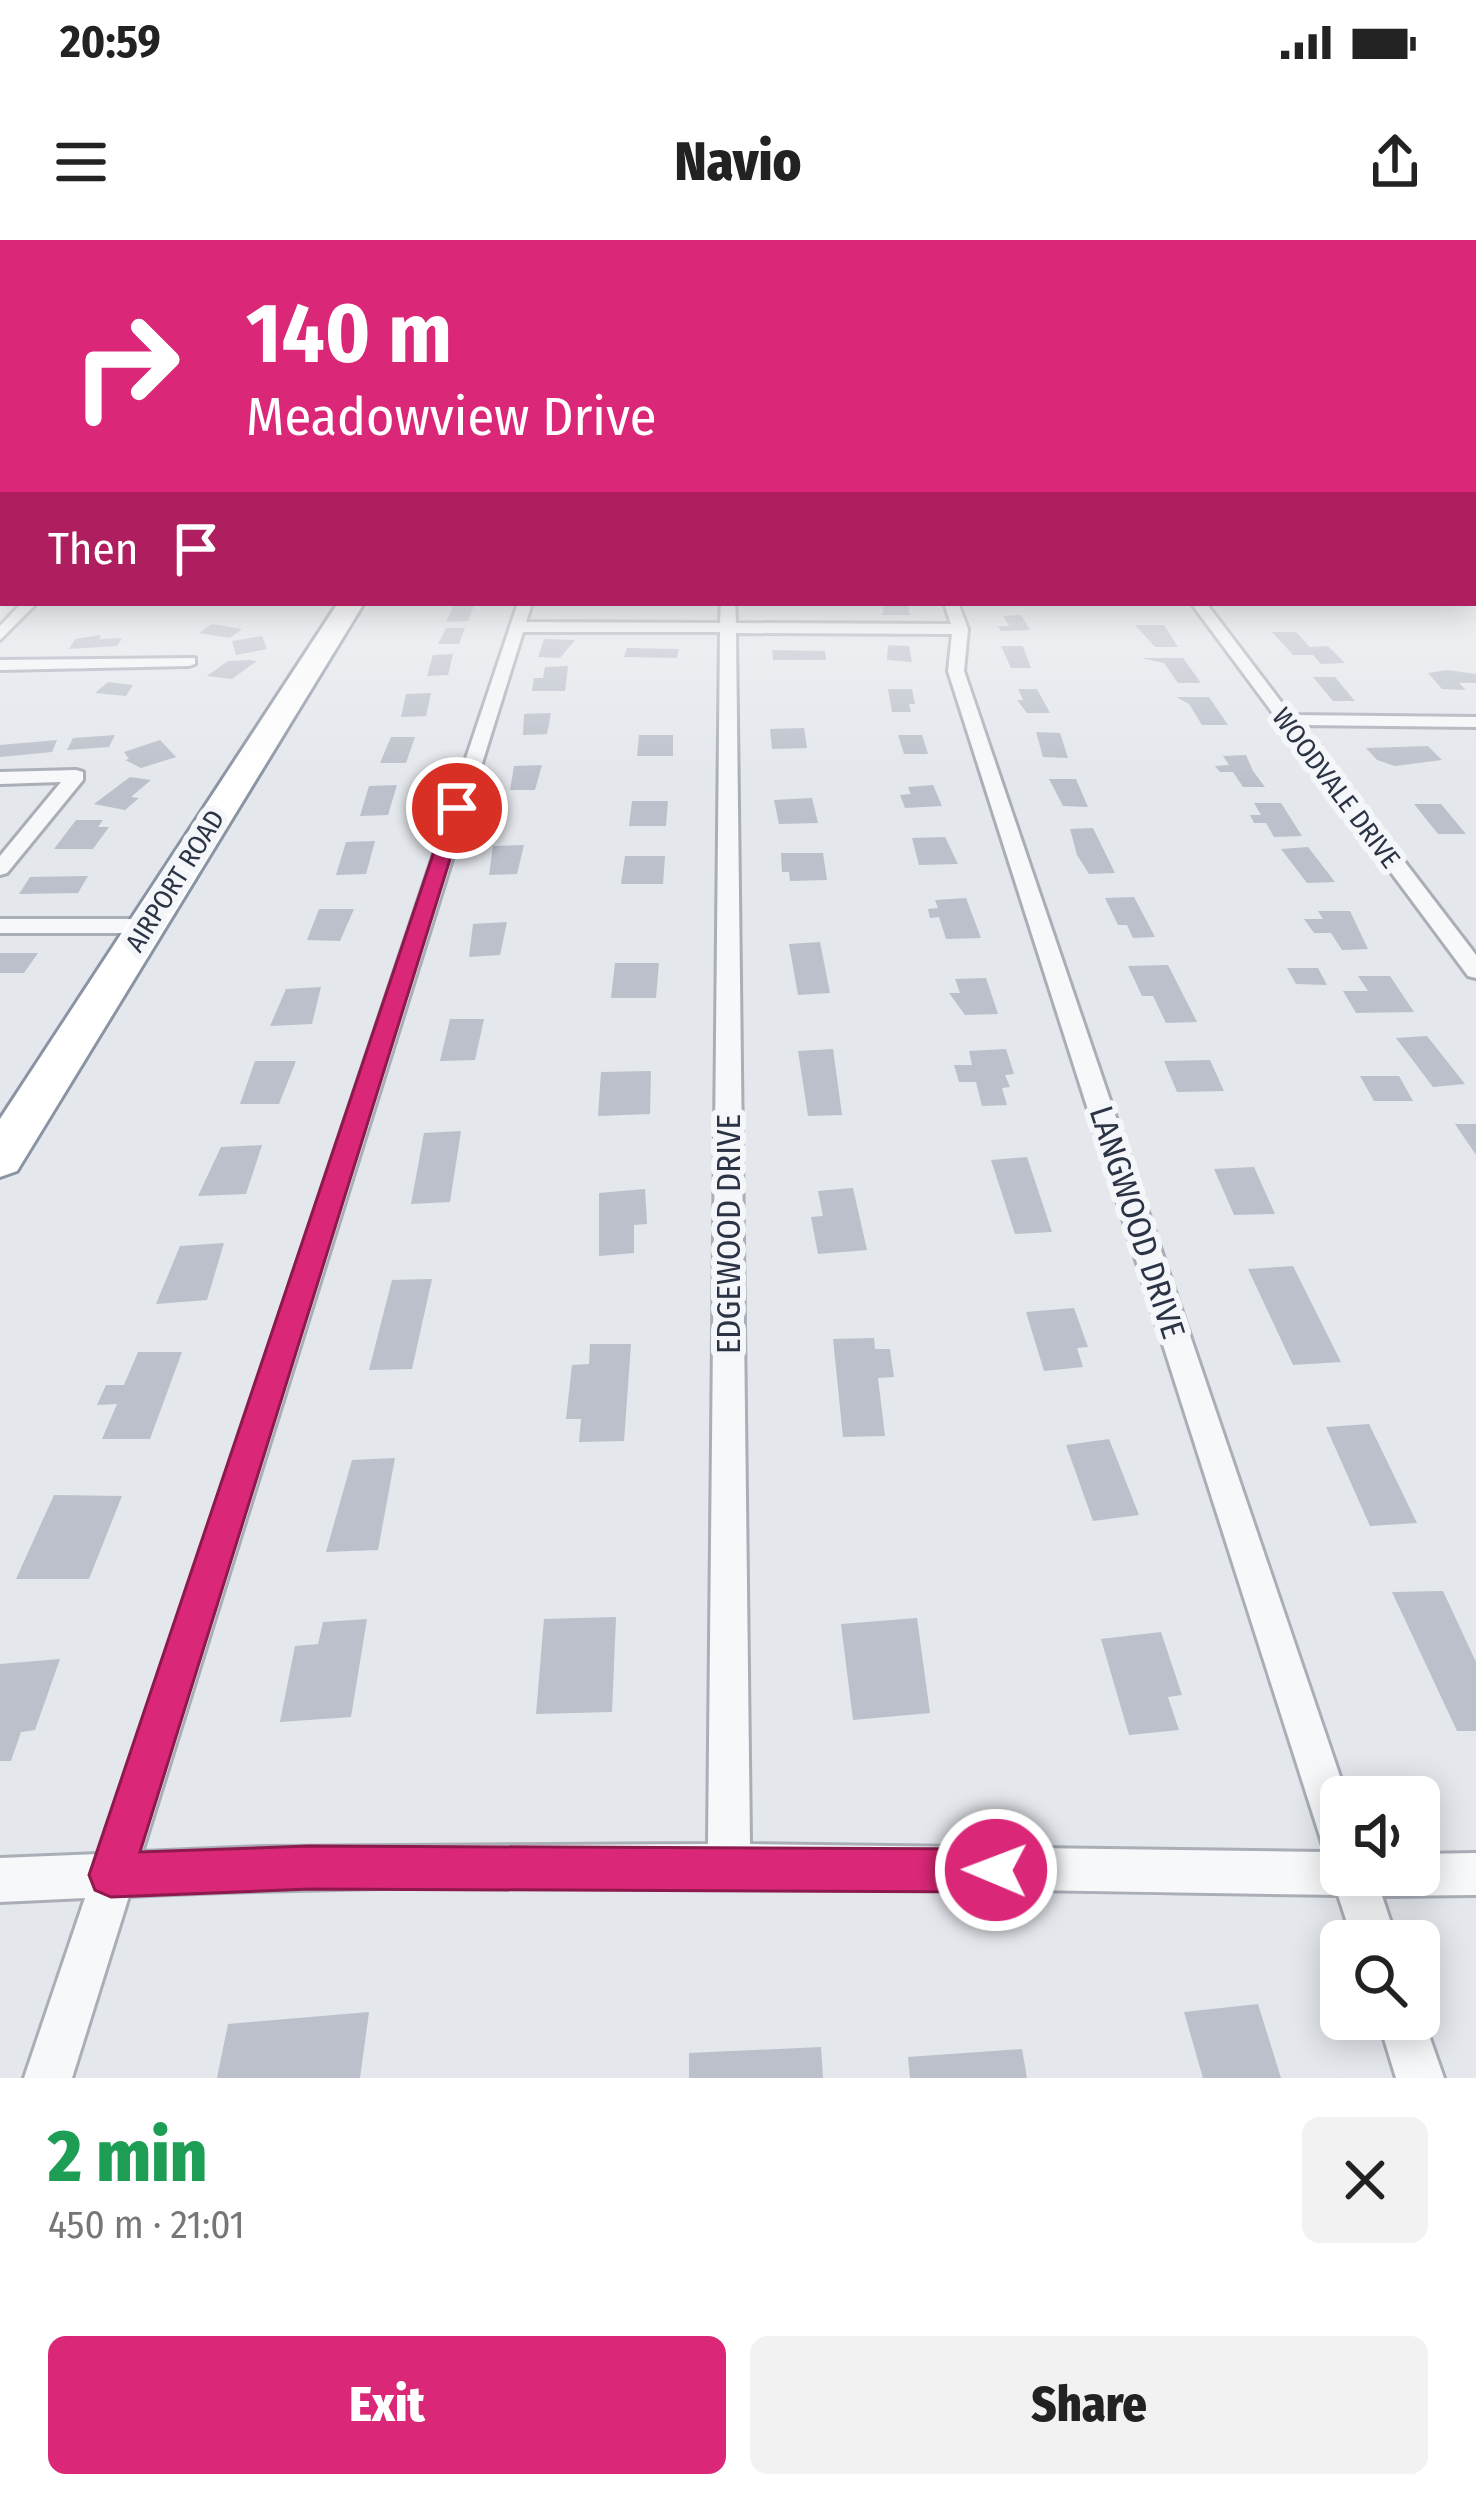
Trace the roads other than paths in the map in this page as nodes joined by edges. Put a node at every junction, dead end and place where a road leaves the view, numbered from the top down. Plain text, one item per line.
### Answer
1 (25, 609) edge
2 (347, 609) edge
3 (1202, 609) edge
4 (521, 615) edge
5 (728, 616) edge
6 (956, 616) edge
7 (0, 635) edge
8 (189, 662) dead end
9 (0, 664) edge
10 (1283, 720) junction
11 (1476, 722) edge
12 (0, 778) edge
13 (0, 868) edge
14 (0, 926) edge
15 (146, 926) junction
16 (1476, 971) edge
17 (0, 1159) edge
18 (1320, 1776) edge
19 (729, 1865) junction
20 (1476, 1874) edge
21 (111, 1875) junction
22 (1320, 1875) edge
23 (1440, 1875) edge
24 (0, 1880) edge
25 (1408, 2040) edge
26 (47, 2078) edge
27 (1420, 2078) edge

1 - 7 street
2 - 15 highway, AIRPORT ROAD
3 - 10 street, WOODVALE DRIVE
4 - 5 street
4 - 21 street
5 - 6 street
5 - 19 street, EDGEWOOD DRIVE
6 - 18 street, LANGWOOD DRIVE
8 - 9 street
10 - 11 street
10 - 16 street, WOODVALE DRIVE
12 - 13 street
14 - 15 street
15 - 17 highway, AIRPORT ROAD
19 - 21 street
19 - 22 street
20 - 23 street
21 - 24 street
21 - 26 street
25 - 27 street

